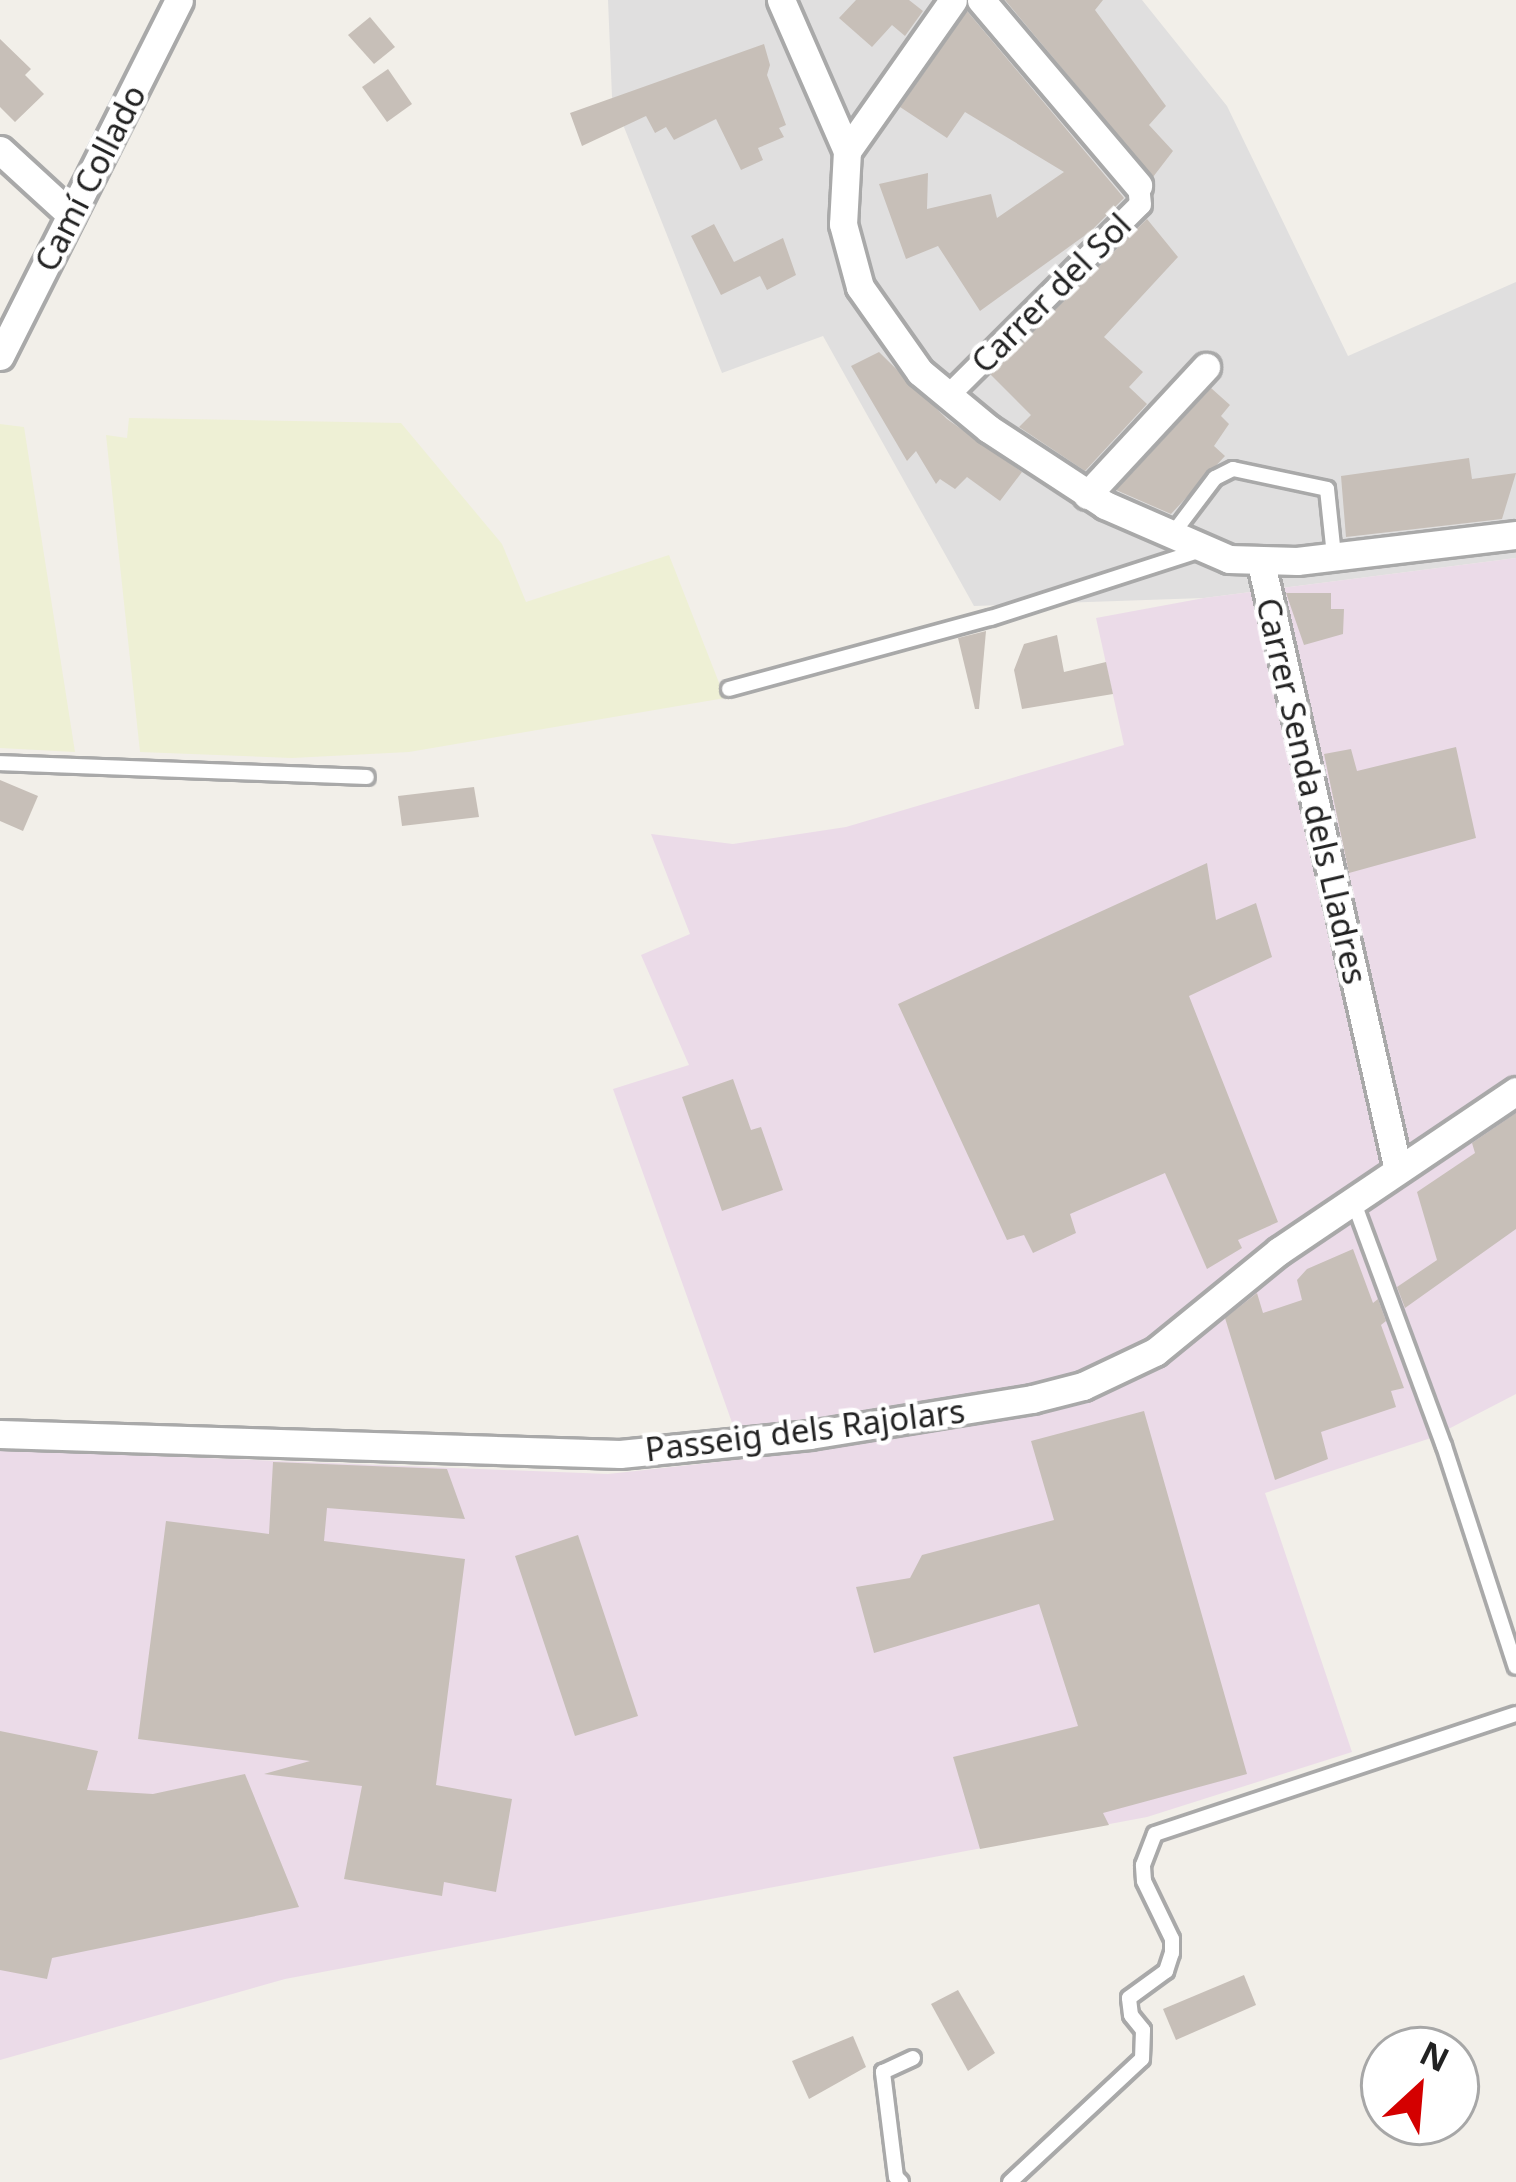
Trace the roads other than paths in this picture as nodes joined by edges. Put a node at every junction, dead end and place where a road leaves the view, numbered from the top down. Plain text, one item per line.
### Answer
1 (178, 0) edge
2 (781, 0) edge
3 (953, 0) edge
4 (981, 0) edge
5 (0, 150) edge
6 (847, 151) junction
7 (1138, 185) joint
8 (71, 215) junction
9 (0, 356) edge
10 (1206, 367) dead end
11 (947, 396) junction
12 (1087, 495) junction
13 (1516, 535) edge
14 (1170, 536) junction
15 (1201, 550) junction
16 (1334, 556) junction
17 (1261, 563) junction
18 (729, 689) dead end
19 (0, 763) edge
20 (367, 777) dead end
21 (1516, 1090) edge
22 (1398, 1170) junction
23 (1354, 1202) junction
24 (0, 1434) edge
25 (1516, 1667) edge
26 (1516, 1714) edge
27 (914, 2058) dead end
28 (901, 2182) edge
29 (1010, 2182) edge

1 - 8 street, Camí Collado
2 - 6 street, Carrer Senda dels Lladres
3 - 6 street
4 - 7 street
5 - 8 street
6 - 11 street, Carrer Senda dels Lladres
7 - 11 street, Carrer del Sol
8 - 9 street, Camí Collado
10 - 12 street
11 - 12 street, Carrer Senda dels Lladres
12 - 14 street, Carrer Senda dels Lladres
13 - 16 street
14 - 15 street, Carrer Senda dels Lladres
14 - 16 lane
15 - 17 street, Carrer Senda dels Lladres
15 - 18 lane
16 - 17 street
17 - 22 street, Carrer Senda dels Lladres
19 - 20 lane
21 - 22 street, Passeig dels Rajolars
22 - 23 street, Passeig dels Rajolars
23 - 24 street, Passeig dels Rajolars
23 - 25 lane
26 - 29 lane
27 - 28 lane

